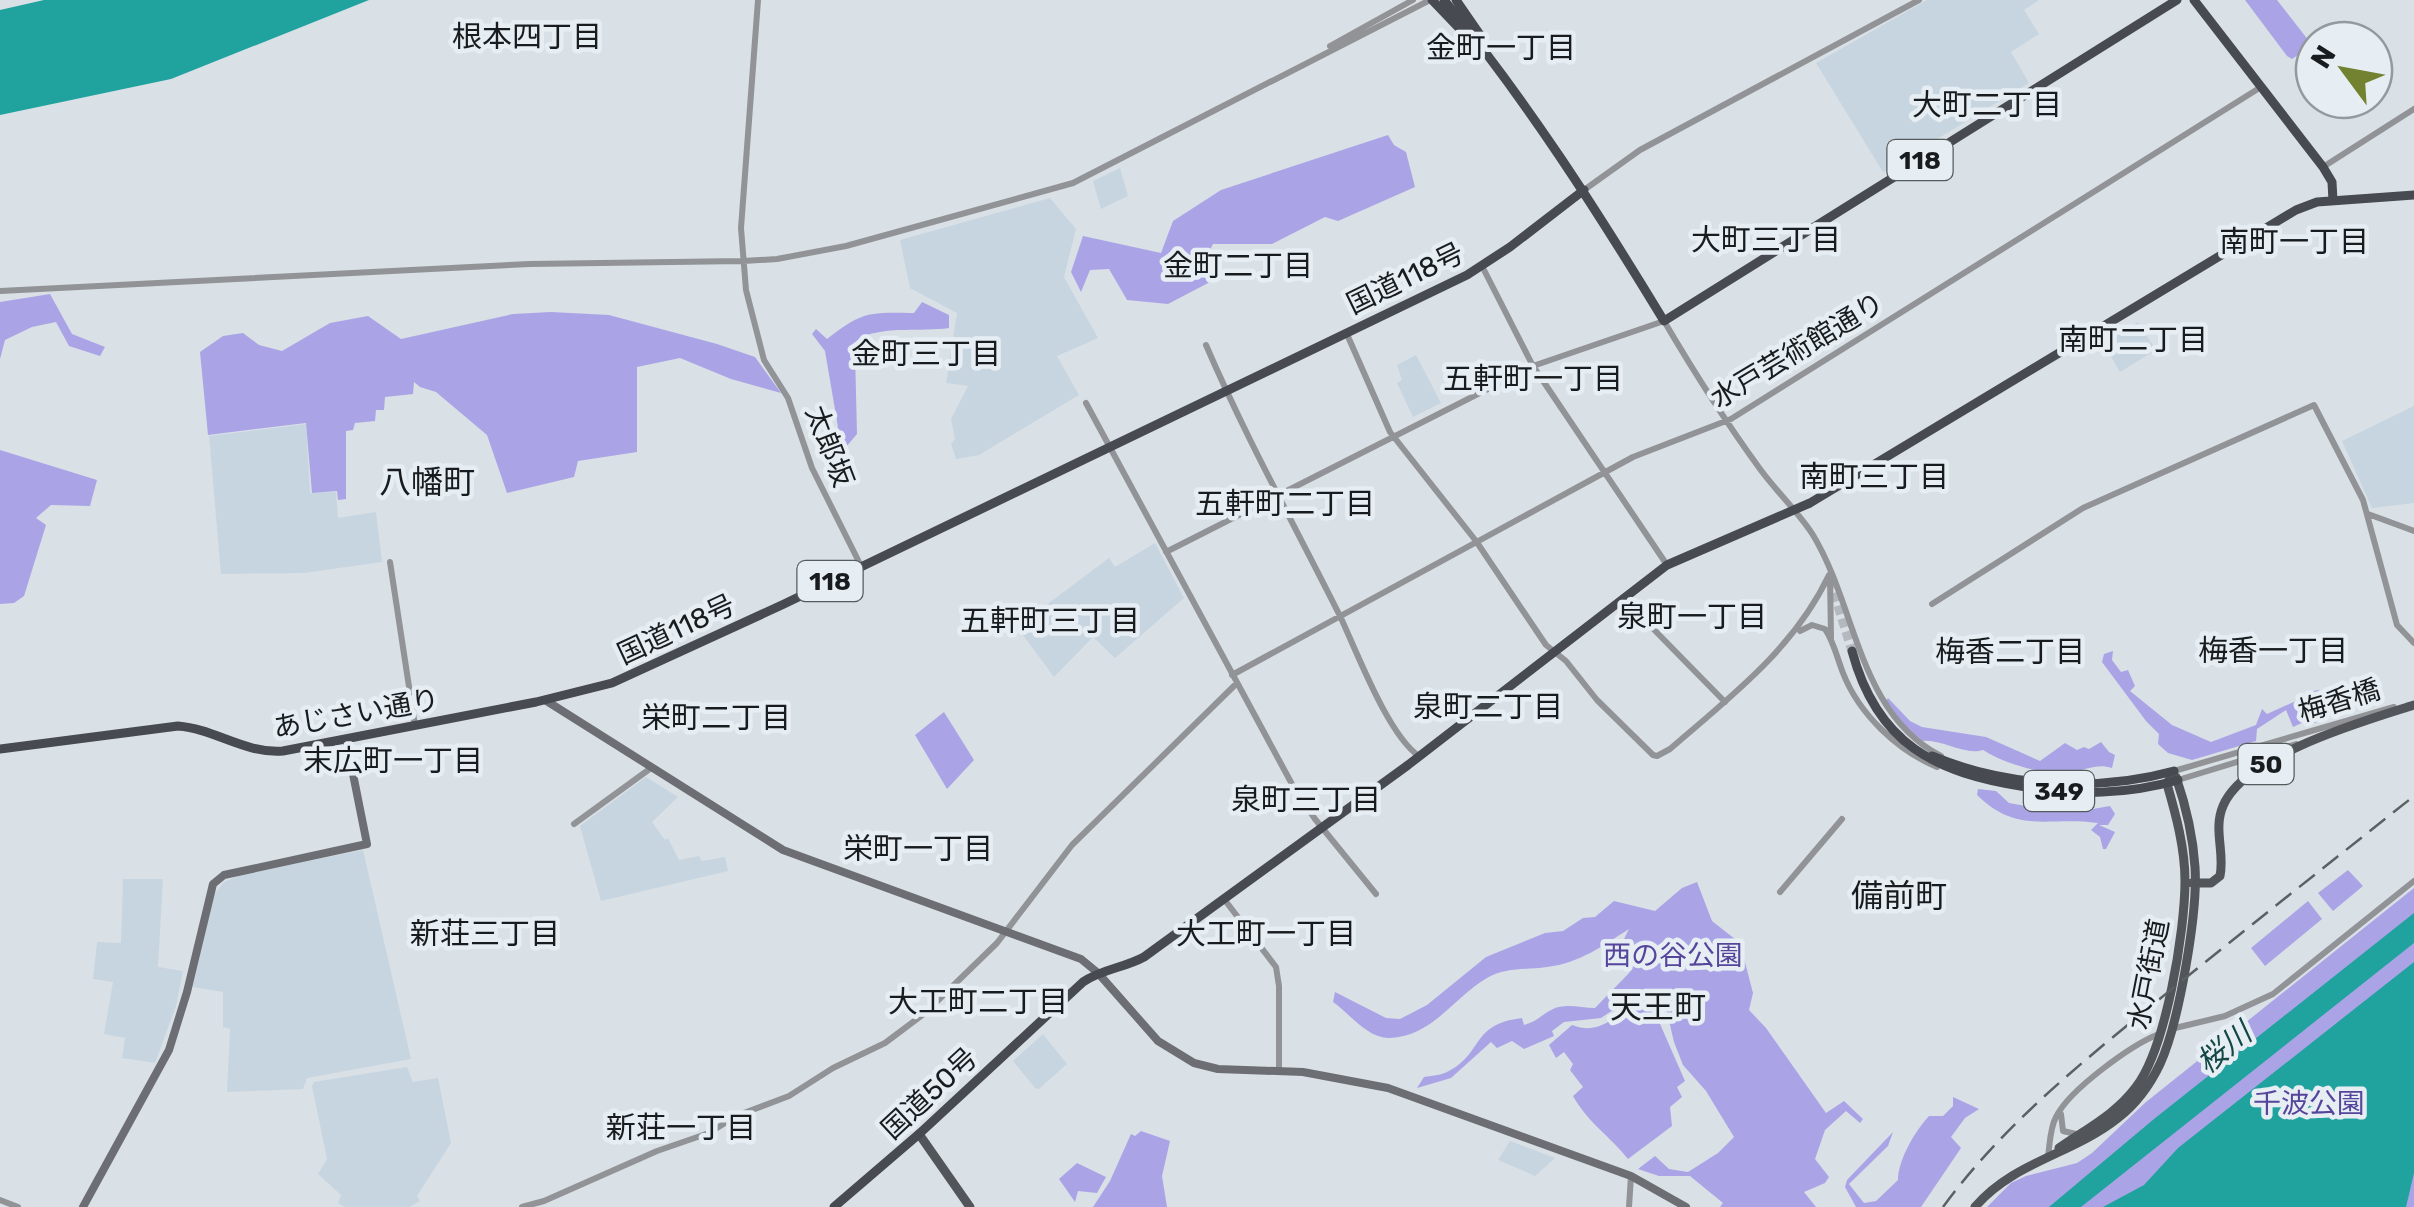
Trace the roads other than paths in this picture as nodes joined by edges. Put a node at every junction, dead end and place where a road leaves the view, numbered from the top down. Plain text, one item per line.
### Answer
1 (758, 0) edge
2 (1413, 0) edge
3 (1431, 0) edge
4 (1444, 0) edge
5 (1456, 0) edge
6 (1919, 0) edge
7 (2176, 0) edge
8 (2194, 0) edge
9 (1278, 79) junction
10 (2261, 87) junction
11 (1516, 88) junction
12 (2414, 109) edge
13 (1558, 147) dead end
14 (2323, 167) junction
15 (1584, 190) junction
16 (2414, 196) edge
17 (2333, 201) junction
18 (743, 261) junction
19 (1482, 266) junction
20 (0, 291) edge
21 (1664, 321) junction
22 (1346, 332) junction
23 (1206, 346) dead end
24 (1533, 366) junction
25 (1225, 390) junction
26 (1086, 403) dead end
27 (1725, 422) junction
28 (1394, 437) junction
29 (1110, 446) junction
30 (1603, 473) junction
31 (1278, 494) junction
32 (1793, 512) junction
33 (2367, 514) junction
34 (2414, 531) edge
35 (1476, 542) junction
36 (1166, 552) junction
37 (390, 562) dead end
38 (1667, 565) junction
39 (861, 566) junction
40 (1830, 574) junction
41 (1623, 598) junction
42 (1932, 604) dead end
43 (1340, 616) junction
44 (1794, 635) junction
45 (1831, 640) junction
46 (2414, 643) edge
47 (1852, 650) tunnel mouth
48 (1556, 652) junction
49 (1232, 674) junction
50 (1237, 683) junction
51 (545, 700) junction
52 (1725, 702) junction
53 (2414, 705) edge
54 (415, 726) junction
55 (346, 739) junction
56 (0, 749) edge
57 (1916, 749) junction
58 (1419, 756) junction
59 (651, 768) junction
60 (1970, 768) junction
61 (1952, 771) junction
62 (2173, 778) junction
63 (1842, 819) dead end
64 (574, 824) dead end
65 (1322, 827) junction
66 (2190, 882) junction
67 (2414, 882) edge
68 (1780, 892) dead end
69 (1376, 894) dead end
70 (1224, 899) junction
71 (1007, 932) junction
72 (1098, 972) junction
73 (2162, 1047) junction
74 (1279, 1070) junction
75 (2066, 1104) junction
76 (918, 1134) junction
77 (2080, 1134) junction
78 (2048, 1156) junction
79 (1631, 1176) junction
80 (0, 1200) edge
81 (18, 1207) edge
82 (83, 1207) edge
83 (522, 1207) edge
84 (834, 1207) edge
85 (970, 1207) edge
86 (1629, 1207) edge
87 (1686, 1207) edge
88 (1975, 1207) edge

1 - 18 street, 太郎坂
2 - 9 street
3 - 9 street
3 - 11 highway
4 - 15 highway
5 - 11 highway
6 - 15 street
7 - 21 highway, 118
8 - 10 highway
9 - 18 street
10 - 14 highway
10 - 27 street, 水戸芸術館通り
11 - 13 highway
12 - 14 street
14 - 17 highway
15 - 19 highway, 国道118号 / 118
15 - 21 highway
16 - 17 highway
17 - 32 highway
18 - 20 street
18 - 39 street, 太郎坂
19 - 22 highway, 国道118号 / 118
19 - 24 street
21 - 24 street
21 - 27 street
22 - 25 highway, 国道118号 / 118
22 - 28 street
23 - 25 street
24 - 28 street
24 - 30 street
25 - 29 highway, 国道118号 / 118
25 - 31 street
26 - 29 street
27 - 30 street, 水戸芸術館通り
27 - 32 street
28 - 31 street
28 - 35 street
29 - 36 street
29 - 39 highway, 国道118号 / 118
30 - 35 street, 水戸芸術館通り
30 - 38 street
31 - 36 street
31 - 43 street
32 - 38 highway
32 - 40 street
33 - 34 street
33 - 42 street
33 - 46 street
35 - 43 street, 水戸芸術館通り
35 - 48 street
36 - 49 street
37 - 54 street
38 - 41 highway
39 - 51 highway, 国道118号 / 118
40 - 44 street
40 - 45 street
40 - 60 street
41 - 48 highway
41 - 52 street
43 - 49 street, 水戸芸術館通り
43 - 58 street
44 - 45 street
44 - 52 street
45 - 61 street
47 - 57 highway, 349
48 - 52 street
48 - 58 highway
49 - 50 street
50 - 65 street
50 - 71 street
51 - 54 highway, あじさい通り / 118
51 - 59 main road
53 - 62 street, 梅香橋
53 - 66 main road, 50
54 - 55 highway, あじさい通り / 118
55 - 56 highway, あじさい通り / 118
55 - 82 main road
57 - 60 highway, 349
57 - 61 highway, 349
58 - 65 highway
59 - 64 street
59 - 71 main road
60 - 62 highway, 349
61 - 62 highway, 349
62 - 66 main road, 水戸街道
63 - 68 street
65 - 69 street
65 - 70 highway
66 - 73 main road, 水戸街道
67 - 75 street
70 - 72 highway
70 - 74 street
71 - 72 main road
71 - 83 street
72 - 74 main road
72 - 76 highway, 国道50号
73 - 77 main road, 水戸街道
73 - 78 main road, 水戸街道
74 - 79 main road
75 - 77 street
75 - 78 street
76 - 84 highway, 国道50号
76 - 85 main road
77 - 78 main road, 水戸街道
78 - 88 main road, 水戸街道
79 - 86 street
79 - 87 main road
80 - 81 street

